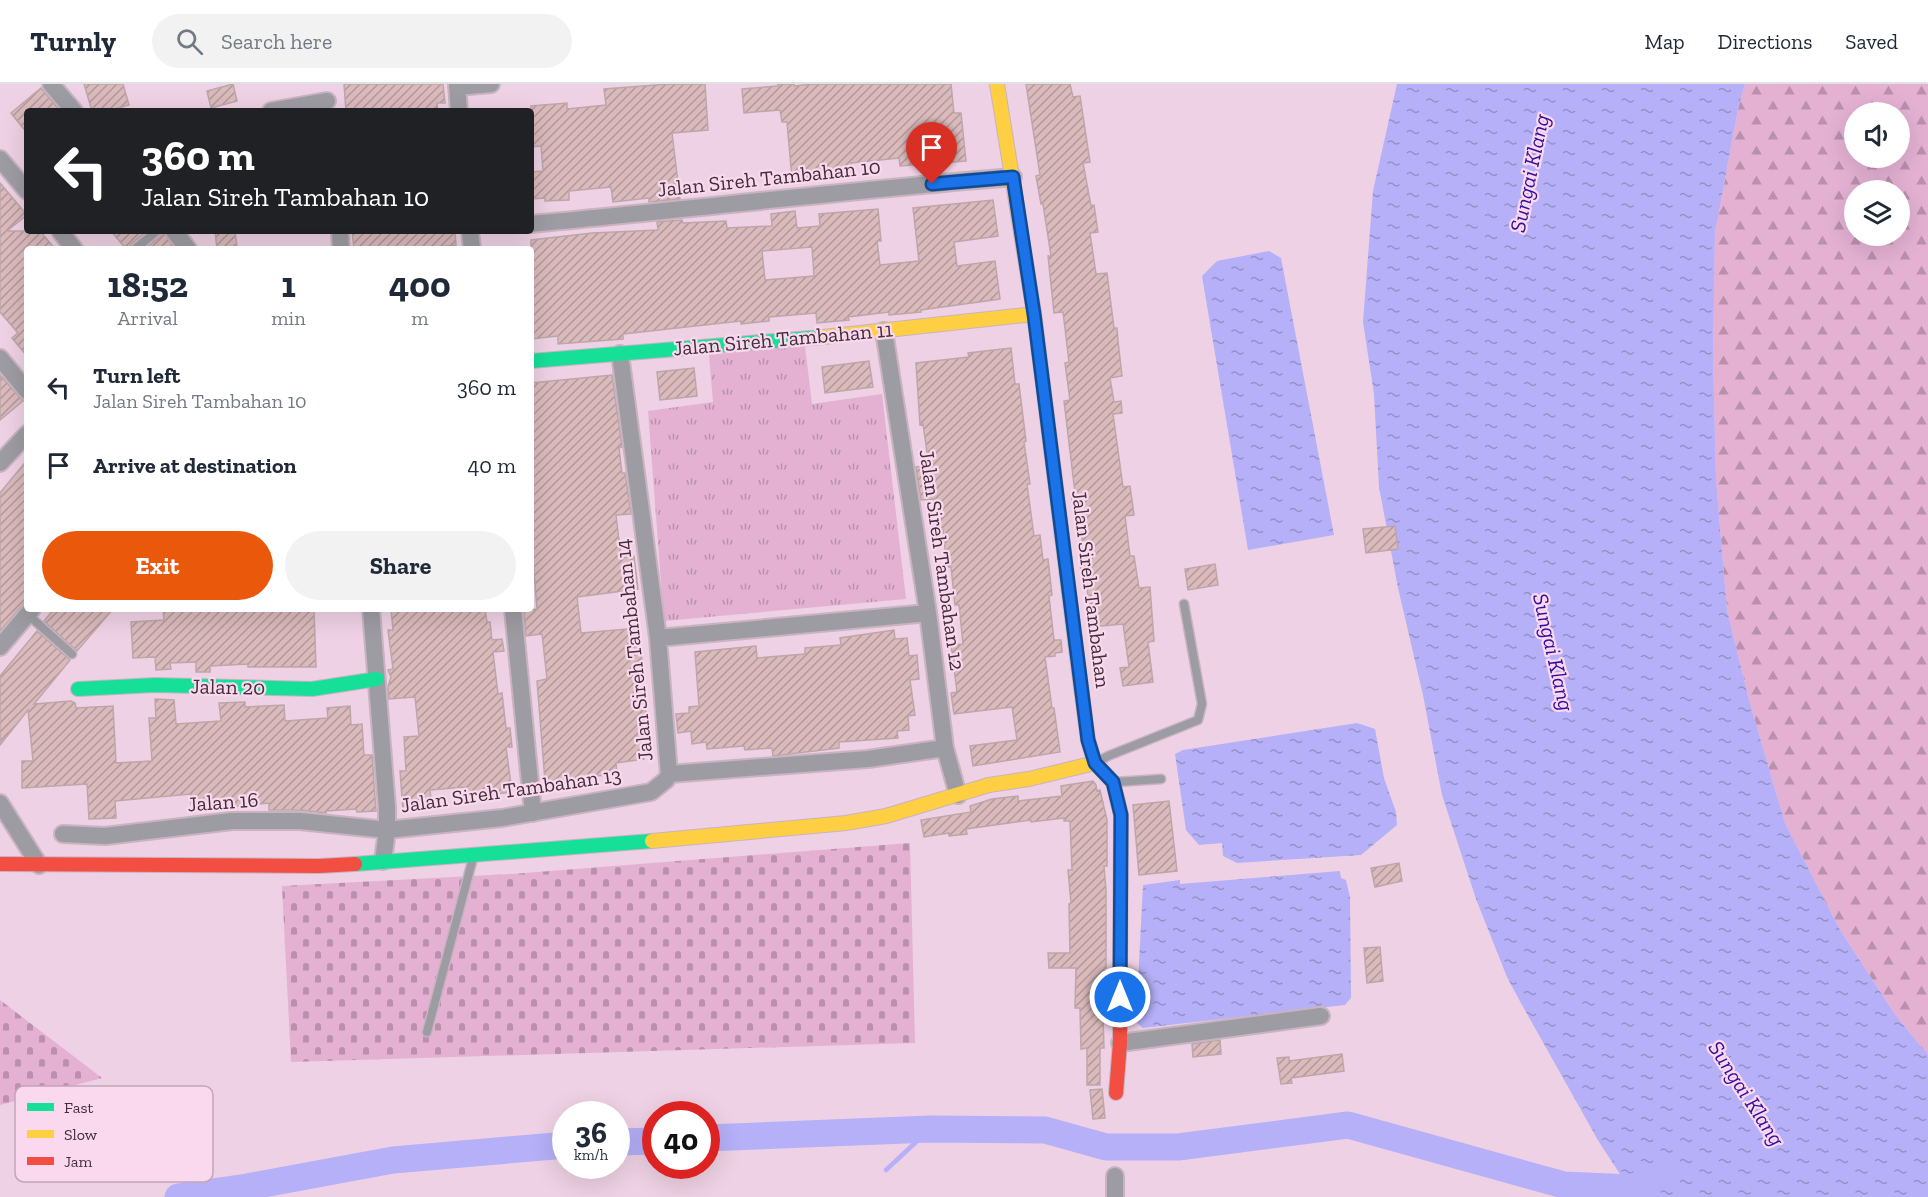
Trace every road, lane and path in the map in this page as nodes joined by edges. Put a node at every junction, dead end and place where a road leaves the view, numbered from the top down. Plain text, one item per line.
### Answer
1 (51, 84) edge
2 (491, 84) edge
3 (997, 84) edge
4 (457, 85) edge
5 (327, 99) edge
6 (71, 108) edge
7 (285, 108) edge
8 (459, 108) edge
9 (0, 159) edge
10 (1013, 177) junction
11 (24, 188) edge
12 (534, 224) edge
13 (62, 234) edge
14 (153, 234) edge
15 (176, 234) edge
16 (72, 246) edge
17 (139, 246) edge
18 (186, 246) edge
19 (1034, 314) junction
20 (885, 331) junction
21 (620, 354) junction
22 (0, 358) edge
23 (534, 361) edge
24 (24, 388) edge
25 (24, 437) edge
26 (0, 463) edge
27 (1184, 604) dead end
28 (29, 612) edge
29 (371, 612) edge
30 (513, 612) edge
31 (928, 613) junction
32 (658, 638) junction
33 (0, 647) edge
34 (72, 654) dead end
35 (377, 679) junction
36 (78, 689) dead end
37 (945, 748) junction
38 (1095, 763) junction
39 (669, 774) junction
40 (1161, 779) dead end
41 (1113, 782) junction
42 (958, 795) junction
43 (0, 803) edge
44 (533, 813) junction
45 (387, 830) junction
46 (63, 834) dead end
47 (474, 855) junction
48 (383, 861) junction
49 (0, 864) edge
50 (39, 865) junction
51 (1321, 1016) dead end
52 (427, 1032) dead end
53 (1120, 1043) junction
54 (1116, 1093) dead end
55 (1115, 1176) dead end
56 (1115, 1197) edge

1 - 6 street
2 - 4 street
3 - 10 street, Jalan Sireh Tambahan
4 - 8 street
5 - 7 street
9 - 11 street
10 - 12 street, Jalan Sireh Tambahan 10
10 - 19 street, Jalan Sireh Tambahan
13 - 16 street
14 - 17 lane
15 - 18 street
19 - 20 street, Jalan Sireh Tambahan 11
19 - 38 street, Jalan Sireh Tambahan
20 - 21 street, Jalan Sireh Tambahan 11
20 - 31 street, Jalan Sireh Tambahan 12
21 - 23 street, Jalan Sireh Tambahan 11
21 - 32 street, Jalan Sireh Tambahan 14
22 - 24 street
25 - 26 street
27 - 38 lane
28 - 33 street
28 - 34 lane
29 - 35 street
30 - 44 street
31 - 32 street
31 - 37 street, Jalan Sireh Tambahan 12
32 - 39 street, Jalan Sireh Tambahan 14
35 - 36 street, Jalan 20
35 - 45 street
37 - 39 street, Jalan Sireh Tambahan 14
37 - 42 street, Jalan Sireh Tambahan 12
38 - 41 street, Jalan Sireh Tambahan
38 - 42 street
39 - 44 street, Jalan Sireh Tambahan 13
40 - 41 lane
41 - 53 street, Jalan Sireh Tambahan
42 - 47 street
43 - 50 street
44 - 45 street, Jalan Sireh Tambahan 13
45 - 46 street, Jalan 16
45 - 48 street
47 - 48 street
47 - 52 lane
48 - 50 street
49 - 50 street
51 - 53 street
53 - 54 street, Jalan Sireh Tambahan
55 - 56 street

